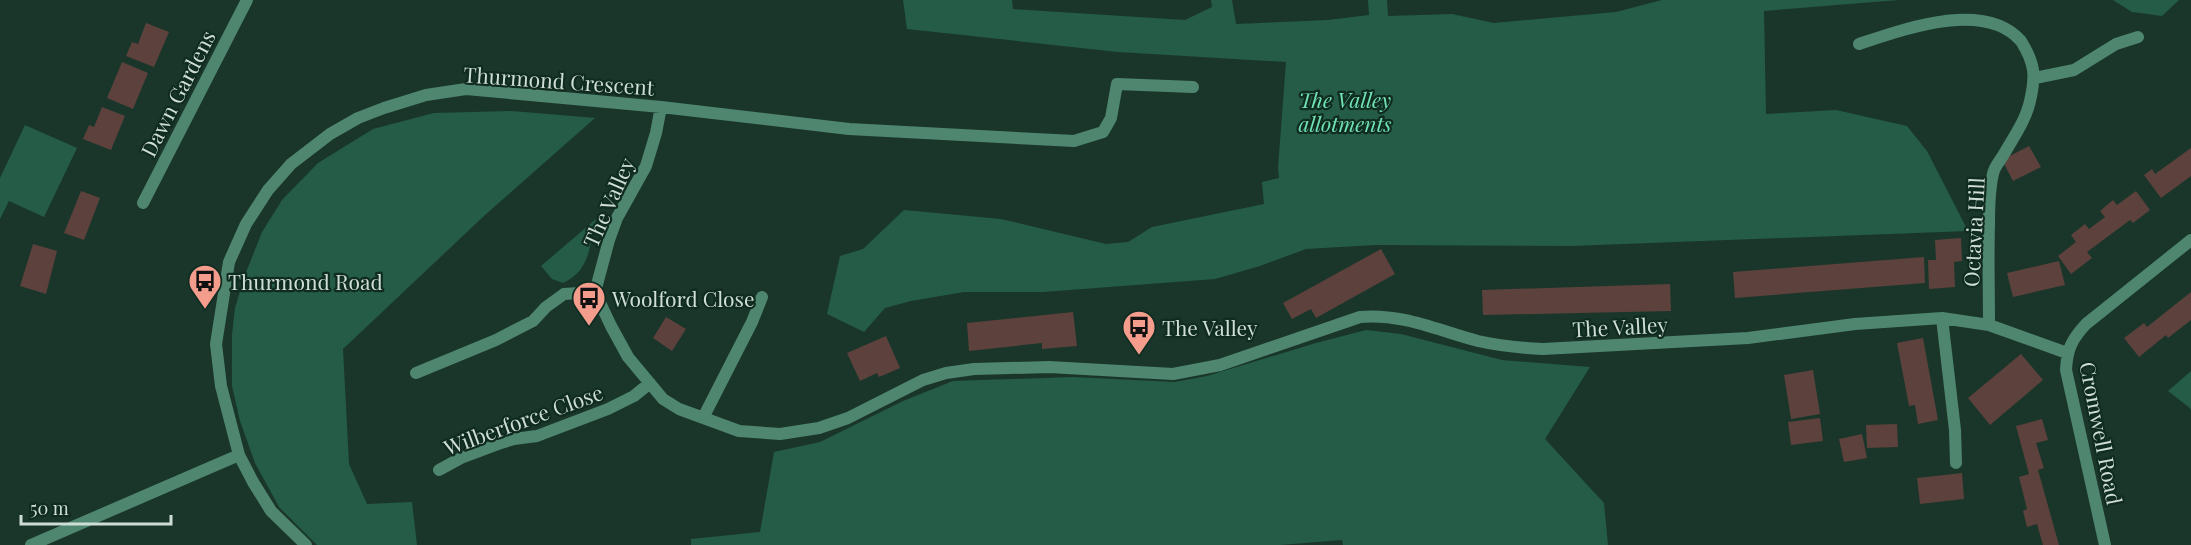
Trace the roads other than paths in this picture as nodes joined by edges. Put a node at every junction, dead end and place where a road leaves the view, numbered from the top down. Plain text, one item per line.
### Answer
1 (247, 0) edge
2 (2138, 37) dead end
3 (1859, 44) dead end
4 (2035, 78) junction
5 (1193, 87) dead end
6 (661, 106) junction
7 (143, 203) dead end
8 (2191, 240) edge
9 (596, 292) junction
10 (762, 297) dead end
11 (1942, 318) junction
12 (1989, 325) junction
13 (2067, 353) junction
14 (416, 373) dead end
15 (650, 383) junction
16 (703, 418) junction
17 (239, 455) junction
18 (1956, 463) dead end
19 (439, 470) dead end
20 (32, 545) edge
21 (306, 545) edge
22 (2105, 545) edge

1 - 7 street, Dawn Gardens
2 - 4 street
3 - 4 street, Octavia Hill
4 - 12 street, Octavia Hill
5 - 6 street, Thurmond Crescent
6 - 9 street, The Valley
6 - 17 street, Thurmond Crescent
8 - 13 street, Cromwell Road
9 - 14 street
9 - 15 street, The Valley
10 - 16 street
11 - 12 street, The Valley
11 - 16 street, The Valley
11 - 18 street
12 - 13 street, The Valley
13 - 22 street, Cromwell Road
15 - 16 street, The Valley
15 - 19 street, Wilberforce Close
17 - 20 street
17 - 21 street, Thurmond Crescent

